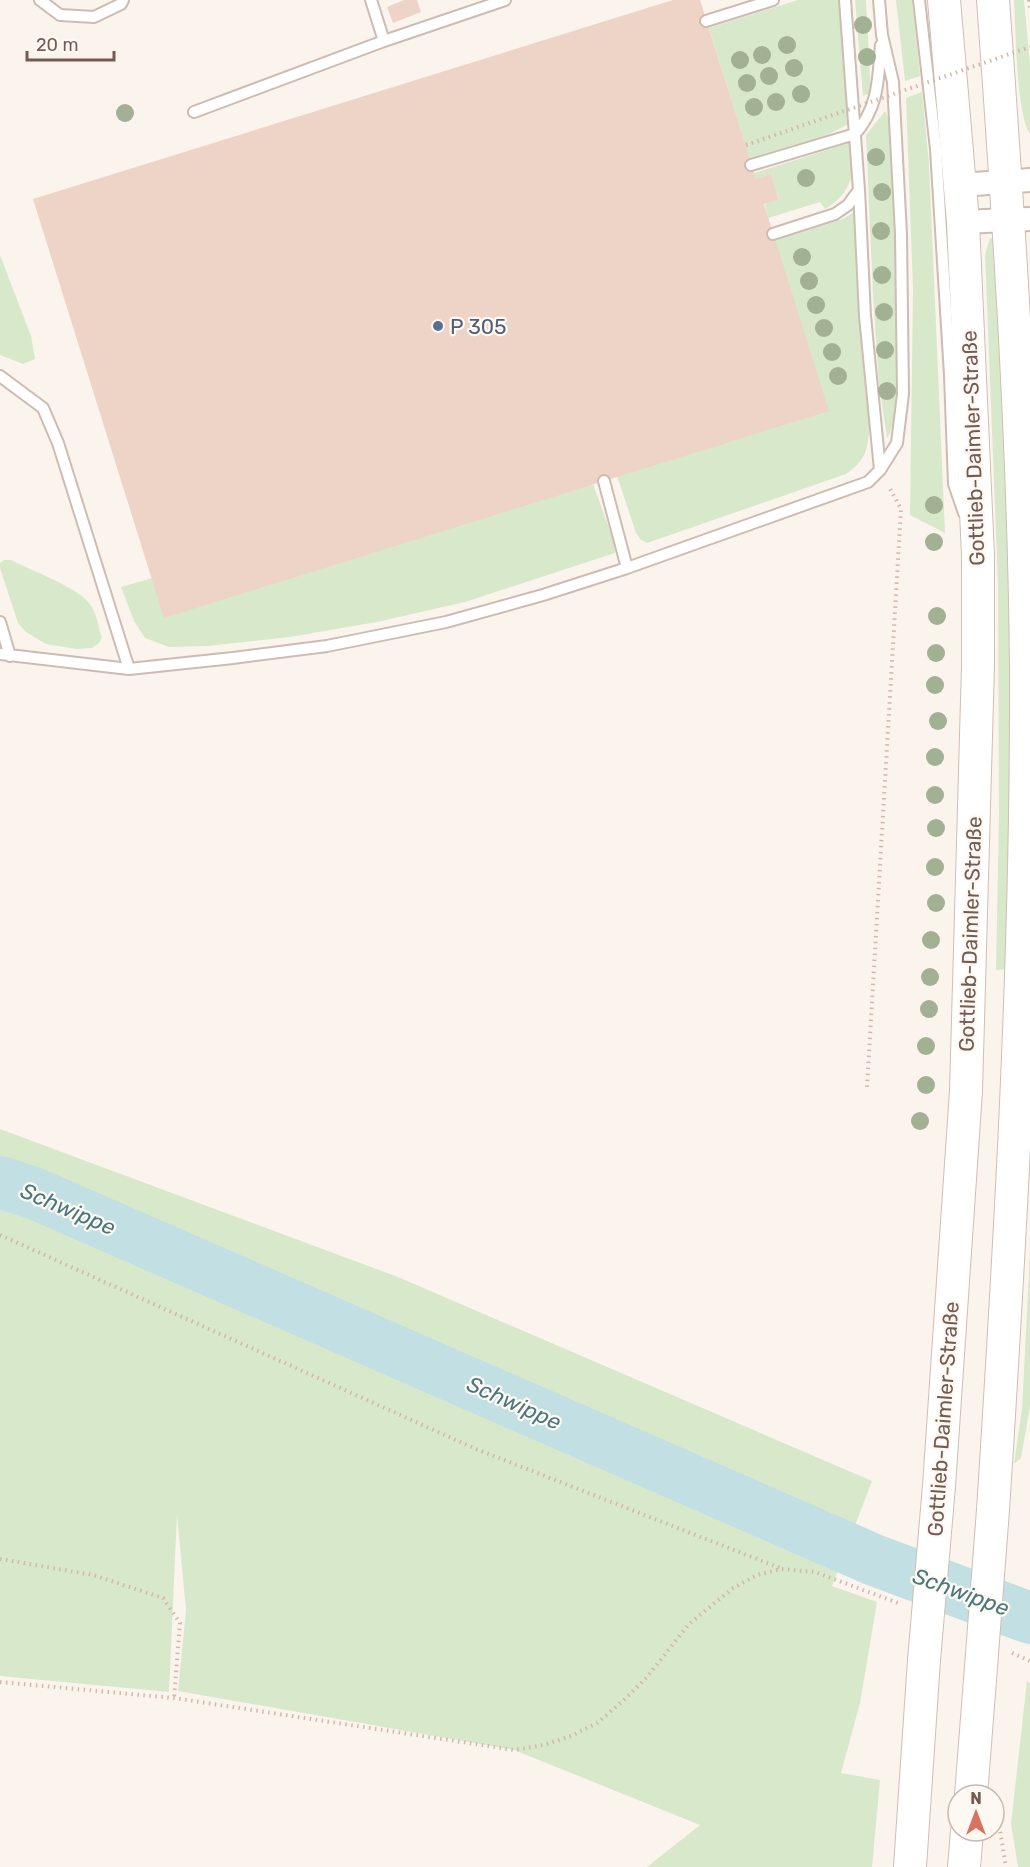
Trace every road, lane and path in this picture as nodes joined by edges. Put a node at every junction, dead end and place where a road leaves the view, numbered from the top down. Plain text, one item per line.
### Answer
1 (40, 0) edge
2 (123, 0) edge
3 (371, 0) edge
4 (505, 0) edge
5 (773, 0) edge
6 (845, 0) edge
7 (879, 0) edge
8 (918, 0) edge
9 (944, 0) edge
10 (993, 0) edge
11 (1029, 0) edge
12 (1030, 9) edge
13 (706, 21) dead end
14 (882, 35) junction
15 (384, 41) junction
16 (1030, 47) edge
17 (194, 112) dead end
18 (855, 134) junction
19 (746, 146) dead end
20 (751, 165) dead end
21 (1018, 181) edge
22 (960, 185) junction
23 (859, 190) junction
24 (1020, 220) edge
25 (963, 222) junction
26 (773, 234) dead end
27 (1030, 361) edge
28 (0, 376) edge
29 (1019, 399) junction
30 (880, 470) junction
31 (604, 481) dead end
32 (978, 556) junction
33 (627, 568) junction
34 (0, 622) edge
35 (5, 655) edge
36 (129, 669) junction
37 (867, 1087) dead end
38 (0, 1235) edge
39 (0, 1559) edge
40 (782, 1569) junction
41 (906, 1607) dead end
42 (1011, 1653) dead end
43 (1030, 1661) edge
44 (0, 1682) edge
45 (174, 1698) junction
46 (971, 1783) edge
47 (914, 1834) junction
48 (967, 1843) edge
49 (904, 1867) edge
50 (910, 1867) edge
51 (964, 1867) edge

1 - 2 lane
3 - 15 lane
4 - 15 lane
5 - 13 lane
6 - 18 lane
7 - 14 lane
8 - 32 lane
9 - 22 main road, Gottlieb-Daimler-Straße
10 - 21 main road
11 - 12 path
14 - 18 lane
14 - 30 lane
15 - 17 lane
16 - 19 path, bridge
18 - 20 lane
18 - 23 lane
21 - 22 street
21 - 24 main road
22 - 25 main road, Gottlieb-Daimler-Straße
23 - 26 lane
23 - 30 lane
24 - 25 street
24 - 29 main road
25 - 32 main road, Gottlieb-Daimler-Straße
27 - 29 street
28 - 36 lane
29 - 46 main road, bridge
30 - 33 lane
30 - 37 path
31 - 33 lane
32 - 47 main road, Gottlieb-Daimler-Straße, bridge
33 - 36 lane
34 - 35 lane
35 - 36 lane
38 - 40 path
39 - 45 path
40 - 41 path
40 - 45 path
42 - 43 path
44 - 45 path
47 - 49 main road
47 - 50 main road, Gottlieb-Daimler-Straße
48 - 51 main road

